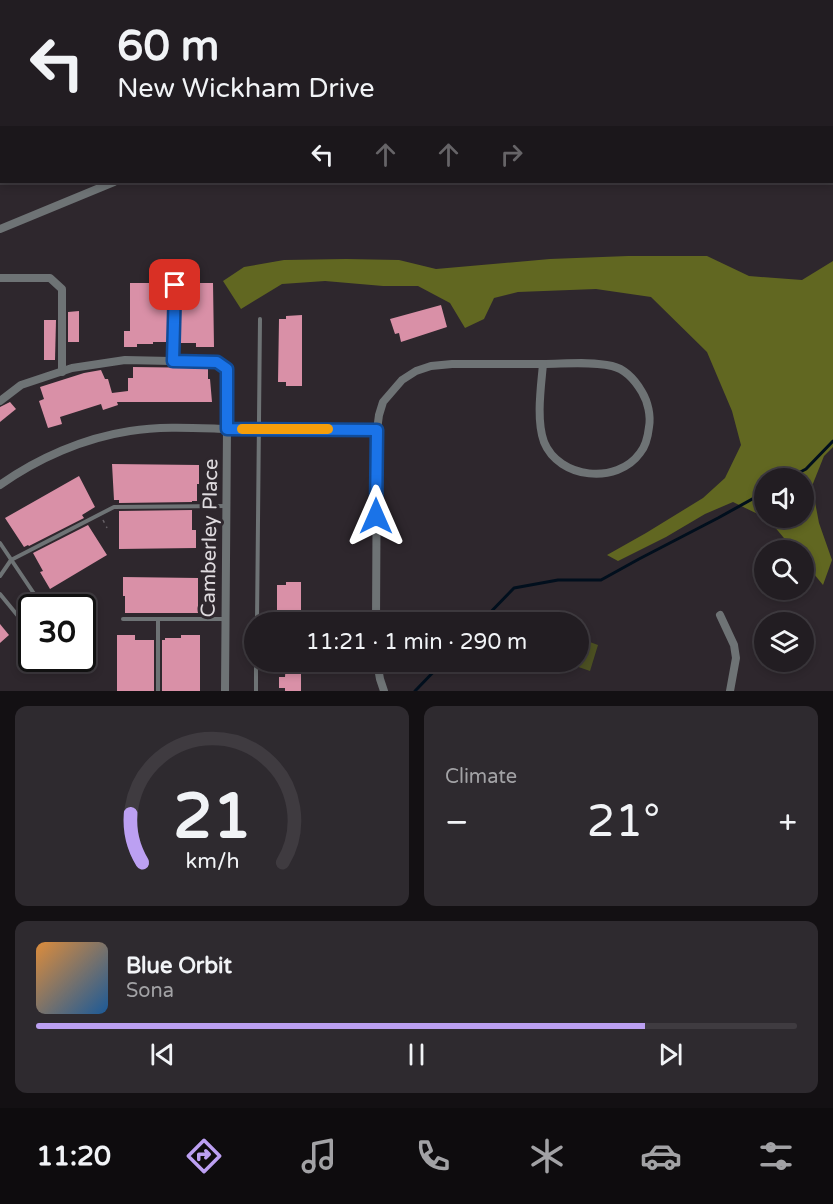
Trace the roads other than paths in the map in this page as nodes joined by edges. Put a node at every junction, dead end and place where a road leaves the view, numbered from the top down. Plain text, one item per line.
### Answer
1 (112, 183) edge
2 (0, 229) edge
3 (0, 278) edge
4 (175, 285) dead end
5 (260, 319) dead end
6 (173, 361) junction
7 (543, 364) junction
8 (62, 372) junction
9 (0, 401) edge
10 (227, 429) junction
11 (258, 429) junction
12 (377, 430) junction
13 (0, 485) edge
14 (226, 506) junction
15 (0, 543) edge
16 (11, 560) junction
17 (0, 576) edge
18 (0, 594) edge
19 (34, 594) edge
20 (256, 612) edge
21 (376, 612) edge
22 (720, 615) dead end
23 (18, 616) edge
24 (123, 619) dead end
25 (158, 619) junction
26 (225, 619) junction
27 (256, 672) edge
28 (379, 672) edge
29 (158, 691) edge
30 (225, 691) edge
31 (256, 691) edge
32 (384, 691) edge
33 (730, 691) edge

1 - 2 street
3 - 8 street
4 - 6 street
5 - 11 lane
6 - 8 street, Camberley Place
6 - 10 street, Camberley Place
7 - 7 street
7 - 12 street
8 - 9 street, Camberley Place
10 - 11 street
10 - 13 street
10 - 14 street, Camberley Place
11 - 12 street
11 - 20 lane
12 - 21 street
14 - 16 lane
14 - 26 street, Camberley Place
15 - 16 lane
16 - 17 lane
16 - 19 lane
18 - 23 lane
22 - 33 street
24 - 25 lane
25 - 26 lane
25 - 29 lane
26 - 30 street, Camberley Place
27 - 31 lane
28 - 32 street

